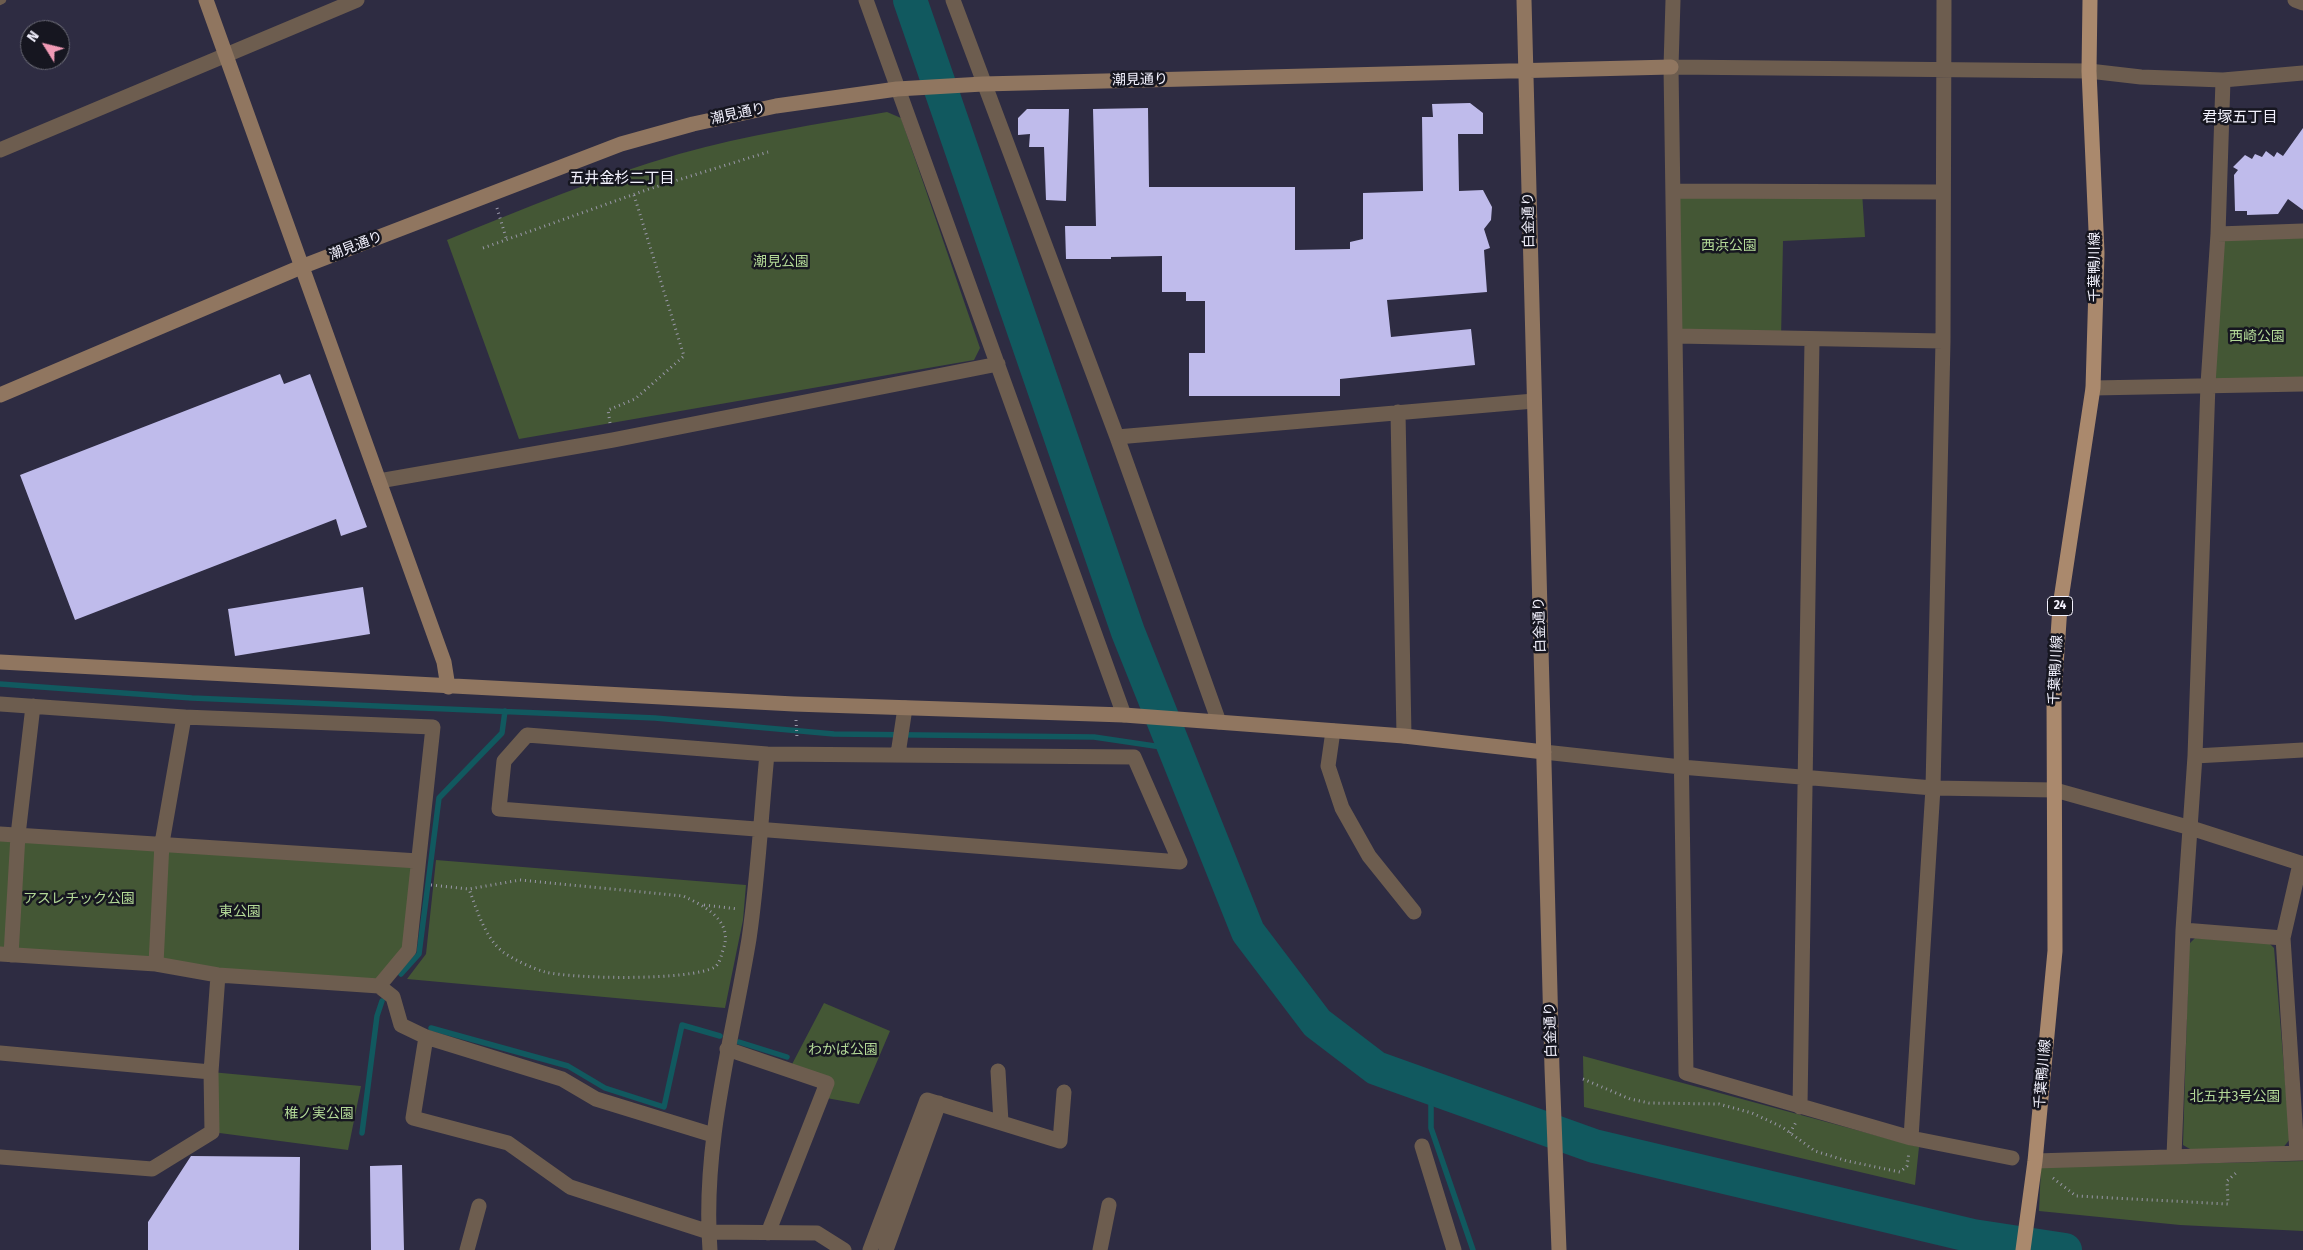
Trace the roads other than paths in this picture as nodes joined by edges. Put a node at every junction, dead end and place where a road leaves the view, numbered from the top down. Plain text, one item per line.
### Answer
1 (206, 0) edge
2 (357, 0) edge
3 (866, 0) edge
4 (952, 0) edge
5 (1524, 0) edge
6 (1673, 0) edge
7 (1944, 0) edge
8 (2090, 0) edge
9 (2295, 0) edge
10 (2303, 3) edge
11 (225, 54) junction
12 (1671, 68) junction
13 (1526, 70) junction
14 (1943, 71) junction
15 (2090, 71) junction
16 (2303, 73) edge
17 (2224, 80) junction
18 (983, 84) junction
19 (897, 89) junction
20 (0, 150) edge
21 (1674, 192) junction
22 (1944, 192) junction
23 (2303, 231) edge
24 (2218, 234) junction
25 (302, 267) junction
26 (1676, 336) junction
27 (1812, 340) junction
28 (1943, 341) junction
29 (998, 364) junction
30 (2208, 384) junction
31 (2303, 384) edge
32 (2093, 388) junction
33 (0, 395) edge
34 (1534, 401) junction
35 (1398, 412) junction
36 (1117, 437) junction
37 (379, 481) junction
38 (0, 662) edge
39 (448, 687) junction
40 (0, 704) edge
41 (33, 706) junction
42 (905, 708) junction
43 (1124, 715) junction
44 (184, 717) junction
45 (1219, 722) junction
46 (1333, 731) junction
47 (1404, 736) junction
48 (2303, 750) edge
49 (1544, 752) junction
50 (767, 754) junction
51 (898, 754) junction
52 (2195, 756) junction
53 (1681, 767) junction
54 (1806, 778) junction
55 (1933, 788) junction
56 (2055, 790) junction
57 (2191, 828) junction
58 (760, 831) junction
59 (0, 834) edge
60 (18, 835) junction
61 (162, 843) junction
62 (418, 861) junction
63 (2302, 864) edge
64 (1414, 912) dead end
65 (2183, 930) junction
66 (2283, 938) junction
67 (5, 955) edge
68 (156, 964) junction
69 (218, 975) junction
70 (379, 986) junction
71 (426, 1037) junction
72 (727, 1049) junction
73 (0, 1053) edge
74 (998, 1071) dead end
75 (211, 1072) junction
76 (1064, 1092) dead end
77 (939, 1103) junction
78 (1800, 1107) junction
79 (1001, 1122) junction
80 (713, 1135) junction
81 (1911, 1138) junction
82 (1422, 1146) dead end
83 (2300, 1153) edge
84 (0, 1156) edge
85 (2174, 1156) junction
86 (2012, 1158) dead end
87 (2035, 1161) junction
88 (1109, 1205) dead end
89 (479, 1206) dead end
90 (709, 1232) junction
91 (768, 1233) junction
92 (467, 1250) edge
93 (710, 1250) edge
94 (844, 1250) edge
95 (870, 1250) edge
96 (886, 1250) edge
97 (1100, 1250) edge
98 (1454, 1250) edge
99 (1559, 1250) edge
100 (2023, 1250) edge

1 - 11 street
2 - 11 street
3 - 19 street
4 - 18 street
5 - 13 street, 白金通り
6 - 12 street
7 - 14 street
8 - 15 main road, 千葉鴨川線 / 24
9 - 10 street
11 - 20 street
11 - 25 street
12 - 13 street, 潮見通り
12 - 14 street
12 - 21 street
13 - 18 street, 潮見通り
13 - 34 street, 白金通り
14 - 15 street
14 - 22 street
15 - 17 street
15 - 32 main road, 千葉鴨川線 / 24
16 - 17 street
17 - 24 street
18 - 19 street, 潮見通り
18 - 36 street
19 - 25 street, 潮見通り
19 - 29 street
21 - 22 street
21 - 26 street
22 - 28 street
23 - 24 street
24 - 30 street
25 - 33 street, 潮見通り
25 - 37 street
26 - 27 street
26 - 53 street
27 - 28 street
27 - 54 street
28 - 55 street
29 - 37 street
29 - 43 street
30 - 31 street
30 - 32 street
30 - 52 street
32 - 56 main road, 千葉鴨川線 / 24
34 - 35 street
34 - 49 street, 白金通り
35 - 36 street
35 - 47 street
36 - 45 street
37 - 39 street
38 - 39 street
39 - 42 street
40 - 41 street
41 - 44 street
41 - 60 street
42 - 43 street
42 - 51 street
43 - 45 street
44 - 61 street
44 - 62 street
45 - 46 street
46 - 47 street
46 - 64 street
47 - 49 street
48 - 52 street
49 - 53 street
49 - 99 street, 白金通り
50 - 51 street
50 - 58 street
50 - 58 street
51 - 58 street
52 - 57 street
53 - 54 street
53 - 78 street
54 - 55 street
54 - 78 street
55 - 56 street
55 - 81 street
56 - 57 street
56 - 87 main road, 千葉鴨川線 / 24
57 - 63 street
57 - 65 street
58 - 72 street
59 - 60 street
60 - 61 street
60 - 67 street
61 - 62 street
61 - 68 street
62 - 70 street
63 - 66 street
65 - 66 street
65 - 85 street
66 - 83 street
67 - 68 street
68 - 69 street
69 - 70 street
69 - 75 street
70 - 71 street
71 - 80 street
71 - 90 street
72 - 80 street
72 - 91 street
73 - 75 street
74 - 79 street
75 - 84 street
76 - 79 street
77 - 79 street
77 - 95 street
77 - 96 street
78 - 81 street
80 - 90 street
81 - 86 street
82 - 98 street
83 - 85 street
85 - 87 street
87 - 100 main road, 千葉鴨川線 / 24
88 - 97 street
89 - 92 street
90 - 91 street
90 - 93 street
91 - 94 street

